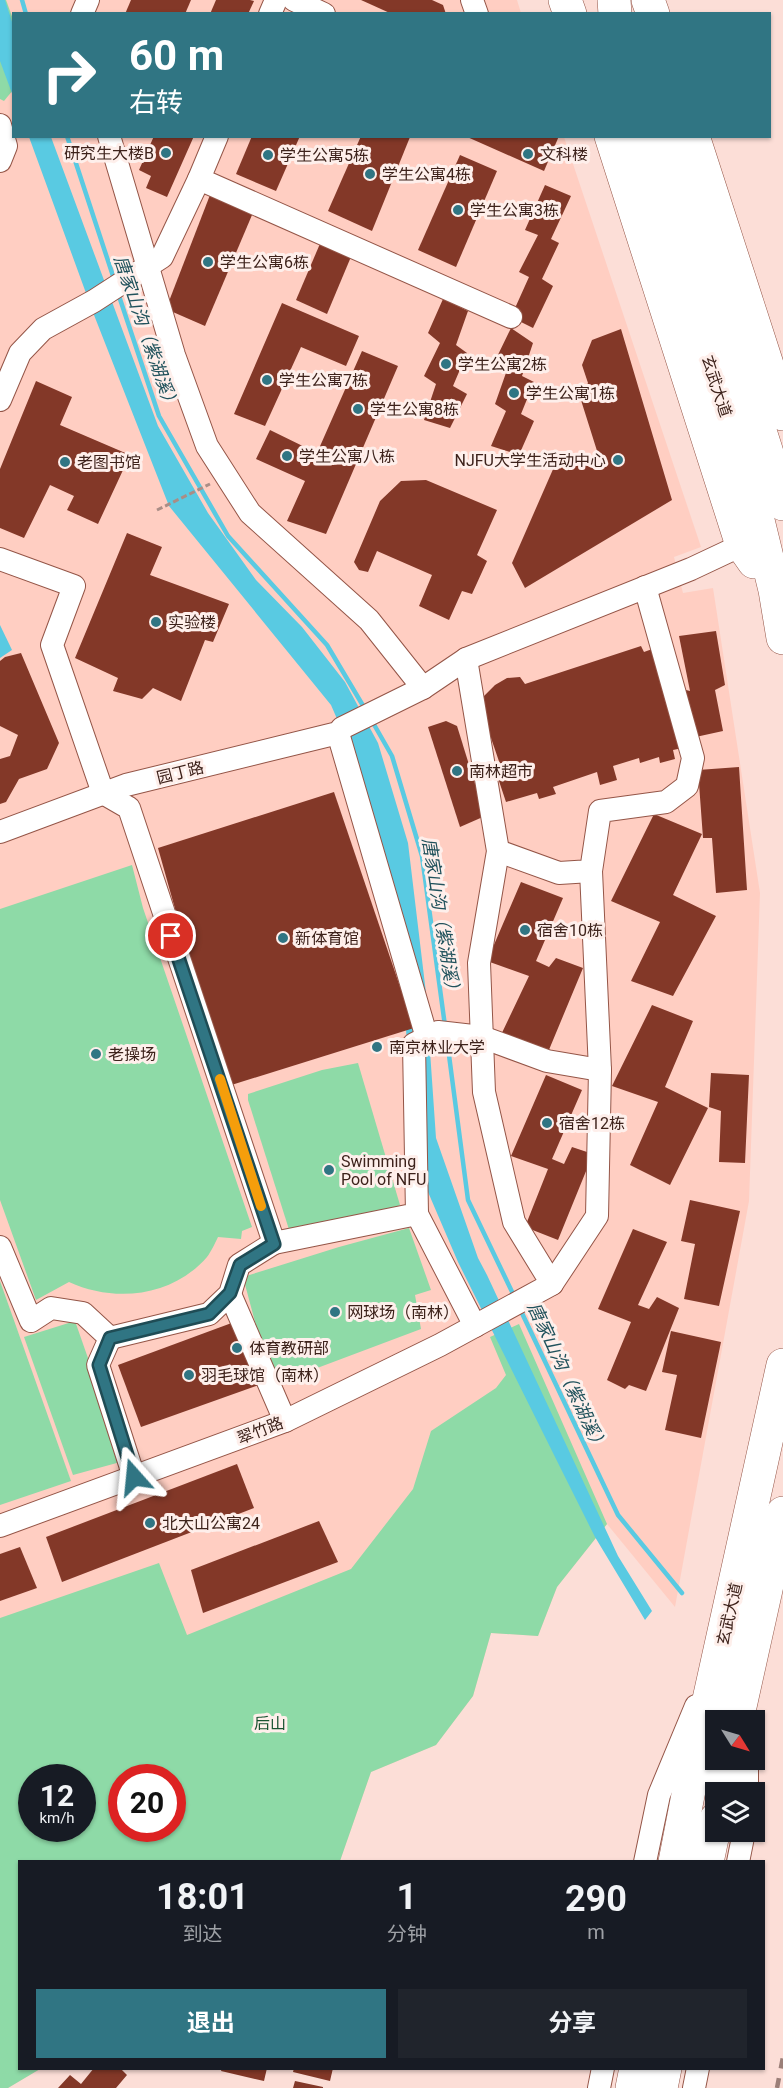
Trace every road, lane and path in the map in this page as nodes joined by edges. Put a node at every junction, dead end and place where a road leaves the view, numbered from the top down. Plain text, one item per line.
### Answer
1 (294, 0) edge
2 (320, 12) edge
3 (0, 125) edge
4 (109, 138) edge
5 (216, 138) edge
6 (616, 138) edge
7 (671, 138) edge
8 (694, 138) edge
9 (0, 161) edge
10 (199, 179) junction
11 (140, 271) junction
12 (511, 317) dead end
13 (0, 400) edge
14 (783, 414) edge
15 (209, 484) dead end
16 (770, 494) edge
17 (157, 510) dead end
18 (742, 544) junction
19 (0, 559) edge
20 (645, 587) junction
21 (775, 590) junction
22 (783, 638) edge
23 (466, 659) junction
24 (423, 688) junction
25 (338, 733) junction
26 (103, 794) junction
27 (0, 832) edge
28 (498, 850) junction
29 (591, 871) junction
30 (440, 1035) junction
31 (482, 1037) junction
32 (600, 1070) junction
33 (417, 1214) junction
34 (274, 1244) junction
35 (0, 1247) edge
36 (552, 1284) junction
37 (230, 1293) junction
38 (475, 1326) junction
39 (110, 1338) junction
40 (783, 1365) edge
41 (285, 1421) junction
42 (134, 1477) junction
43 (783, 1514) edge
44 (0, 1526) edge
45 (724, 1638) junction
46 (747, 1676) junction
47 (739, 1710) edge
48 (747, 1710) edge
49 (724, 1842) edge
50 (645, 1860) edge
51 (675, 1860) edge
52 (737, 1860) edge
53 (603, 2070) edge
54 (636, 2070) edge
55 (665, 2070) edge
56 (698, 2070) edge
57 (599, 2088) edge
58 (632, 2088) edge
59 (661, 2088) edge
60 (694, 2088) edge

1 - 2 street
3 - 9 street
4 - 11 street
5 - 10 street
6 - 16 highway, 玄武大道
6 - 18 highway
7 - 16 highway, 玄武大道
8 - 14 highway
10 - 11 street
10 - 12 street
11 - 13 street
11 - 24 street
15 - 17 path
16 - 21 highway, 玄武大道
18 - 20 street, 园丁路
18 - 21 highway
19 - 26 street
20 - 23 street, 园丁路
20 - 29 street
21 - 22 highway, 玄武大道
23 - 24 street, 园丁路
23 - 28 street
24 - 25 street, 园丁路
25 - 26 street, 园丁路
25 - 30 street
26 - 27 street, 园丁路
26 - 34 street
28 - 29 street
28 - 31 street
29 - 32 street
30 - 31 street
30 - 33 street
31 - 32 street
31 - 36 street
32 - 36 street
33 - 34 street
33 - 38 street
34 - 37 street
35 - 39 street
36 - 38 street, 翠竹路
37 - 39 street
37 - 41 street
38 - 41 street, 翠竹路
39 - 42 street
40 - 45 highway, 玄武大道
41 - 42 street, 翠竹路
42 - 44 street, 翠竹路
43 - 46 highway, 玄武大道
45 - 50 street
45 - 51 highway, 玄武大道
46 - 47 highway, 玄武大道
46 - 48 street
49 - 52 street
53 - 57 street
54 - 58 highway
55 - 59 highway
56 - 60 street

